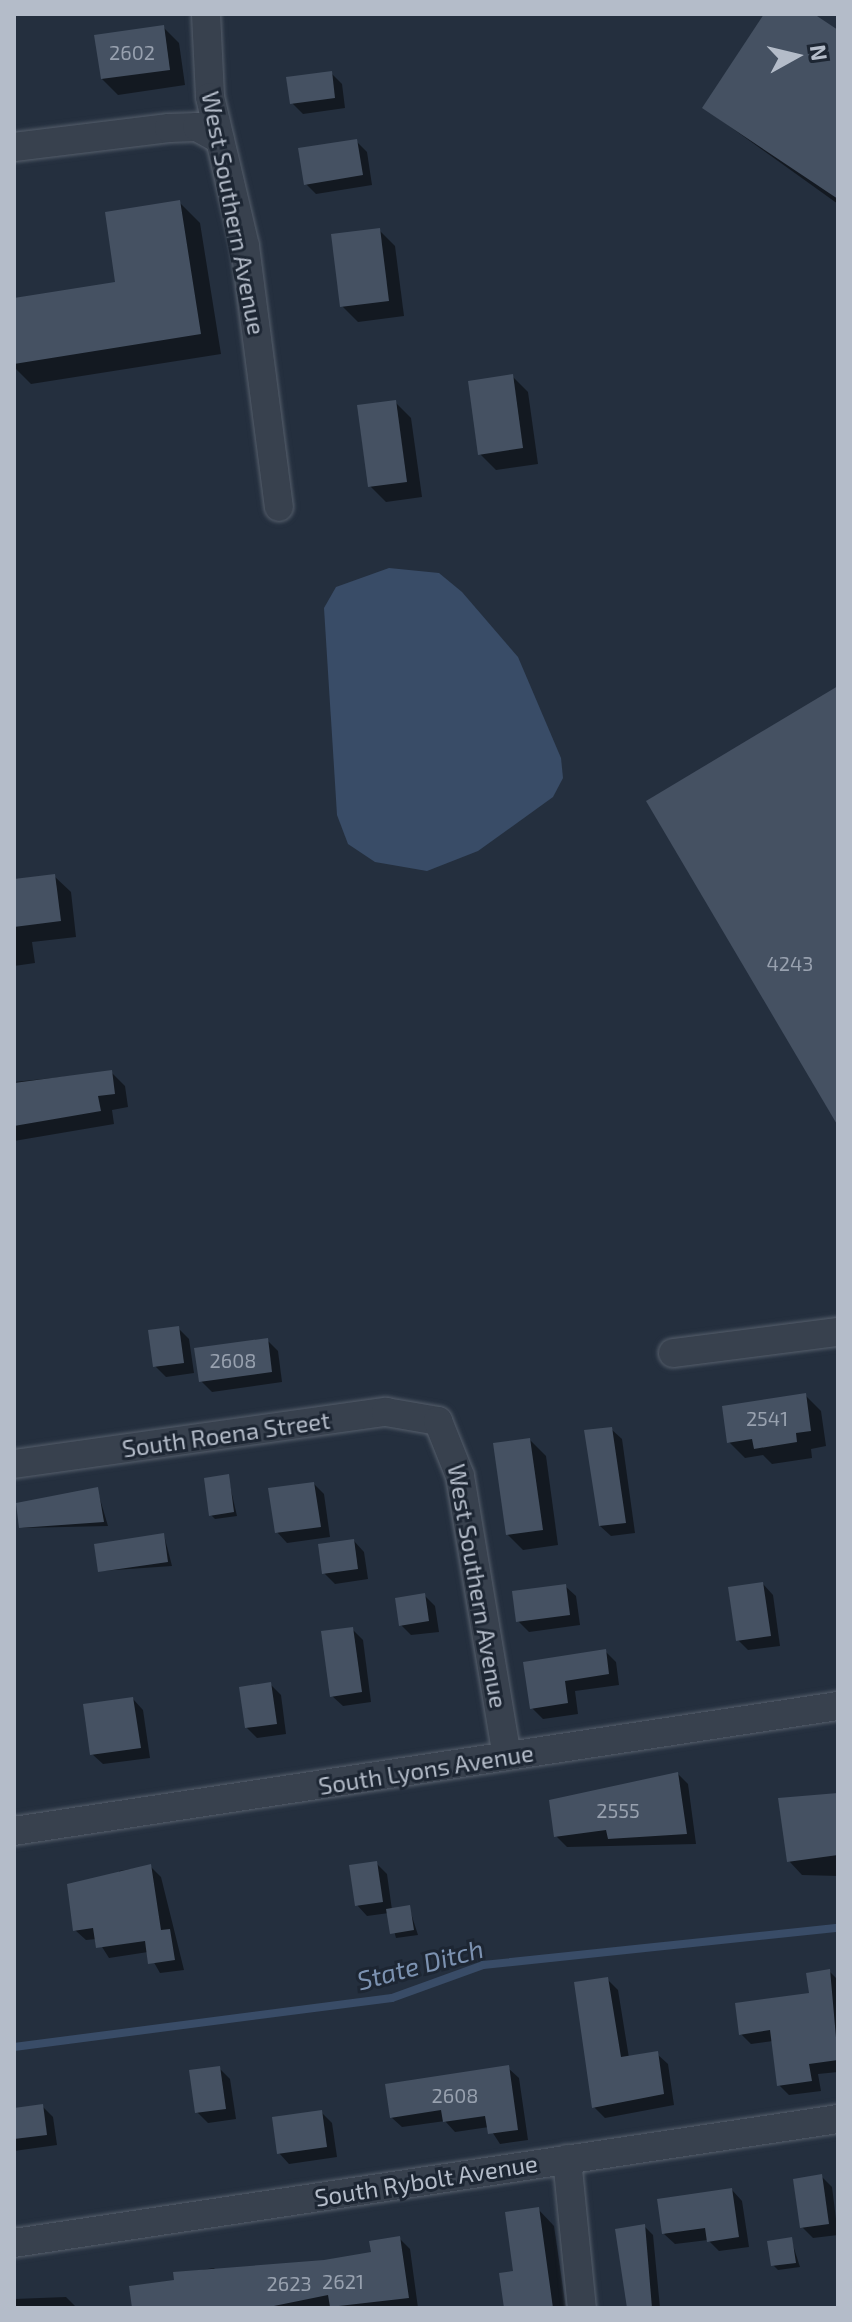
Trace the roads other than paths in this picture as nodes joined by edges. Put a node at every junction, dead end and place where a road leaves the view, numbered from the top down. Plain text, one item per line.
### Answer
1 (206, 14) edge
2 (220, 140) junction
3 (14, 147) edge
4 (279, 507) dead end
5 (838, 1332) edge
6 (673, 1353) dead end
7 (438, 1421) joint
8 (14, 1464) edge
9 (838, 1706) edge
10 (507, 1756) junction
11 (14, 1831) edge
12 (838, 2119) edge
13 (567, 2159) junction
14 (14, 2243) edge
15 (582, 2308) edge

1 - 2 street, West Southern Avenue
2 - 3 street
2 - 4 street, West Southern Avenue
5 - 6 street
7 - 8 street, South Roena Street
7 - 10 street, West Southern Avenue
9 - 10 street, South Lyons Avenue
10 - 11 street, South Lyons Avenue
12 - 13 street, South Rybolt Avenue
13 - 14 street, South Rybolt Avenue
13 - 15 street

